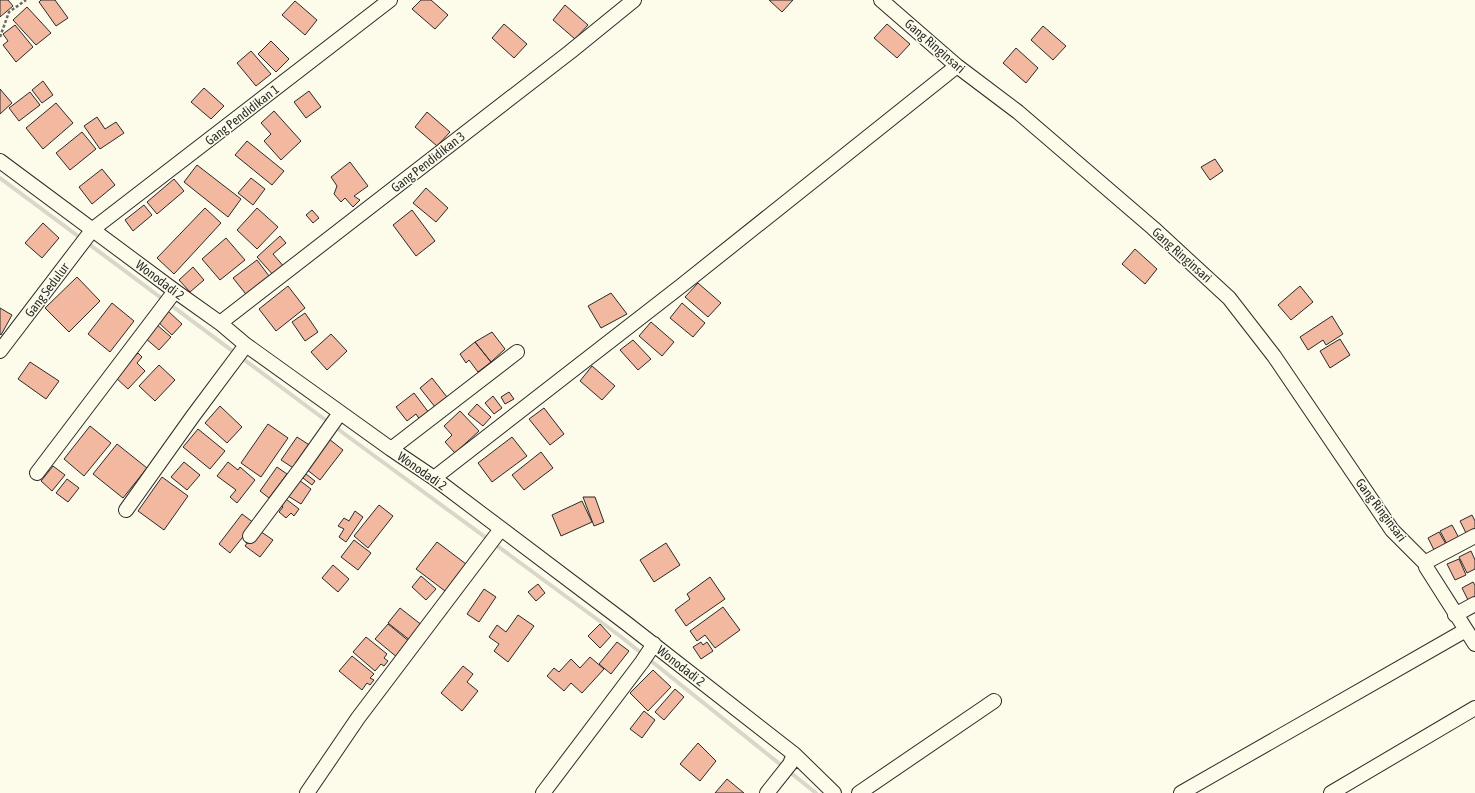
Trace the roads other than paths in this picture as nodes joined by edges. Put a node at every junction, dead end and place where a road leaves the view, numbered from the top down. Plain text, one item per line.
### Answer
1 (390, 0) edge
2 (634, 0) edge
3 (882, 0) edge
4 (957, 66) junction
5 (0, 161) edge
6 (93, 229) junction
7 (175, 291) junction
8 (220, 323) junction
9 (246, 345) junction
10 (0, 351) edge
11 (517, 352) dead end
12 (340, 413) junction
13 (391, 449) junction
14 (37, 473) dead end
15 (434, 478) junction
16 (126, 510) dead end
17 (501, 530) junction
18 (250, 536) dead end
19 (1475, 536) edge
20 (1426, 564) junction
21 (1475, 604) edge
22 (1455, 615) junction
23 (1466, 630) junction
24 (1475, 644) edge
25 (653, 646) junction
26 (994, 700) dead end
27 (1475, 708) edge
28 (792, 759) junction
29 (768, 792) edge
30 (307, 793) edge
31 (543, 793) edge
32 (834, 793) edge
33 (859, 793) edge
34 (1182, 793) edge
35 (1331, 793) edge

1 - 6 street, Gang Pendidikan 1
2 - 8 street, Gang Pendidikan 3
3 - 4 street, Gang Ringinsari
4 - 15 street
4 - 20 street, Gang Ringinsari
5 - 6 street, Wonodadi 2
6 - 7 street, Wonodadi 2
6 - 10 street, Gang Sedulur
7 - 8 street, Wonodadi 2
7 - 14 street
8 - 9 street, Wonodadi 2
9 - 12 street, Wonodadi 2
9 - 16 street
11 - 13 street
12 - 13 street, Wonodadi 2
12 - 18 street
13 - 15 street, Wonodadi 2
15 - 17 street, Wonodadi 2
17 - 25 street, Wonodadi 2
17 - 30 street
19 - 20 street
20 - 22 street, Gang Ringinsari
21 - 22 street
22 - 23 street, Gang Ringinsari
23 - 24 street, Gang Ringinsari
23 - 34 street
25 - 28 street, Wonodadi 2
25 - 31 street
26 - 33 street
27 - 35 street
28 - 29 street
28 - 32 street, Wonodadi 2

